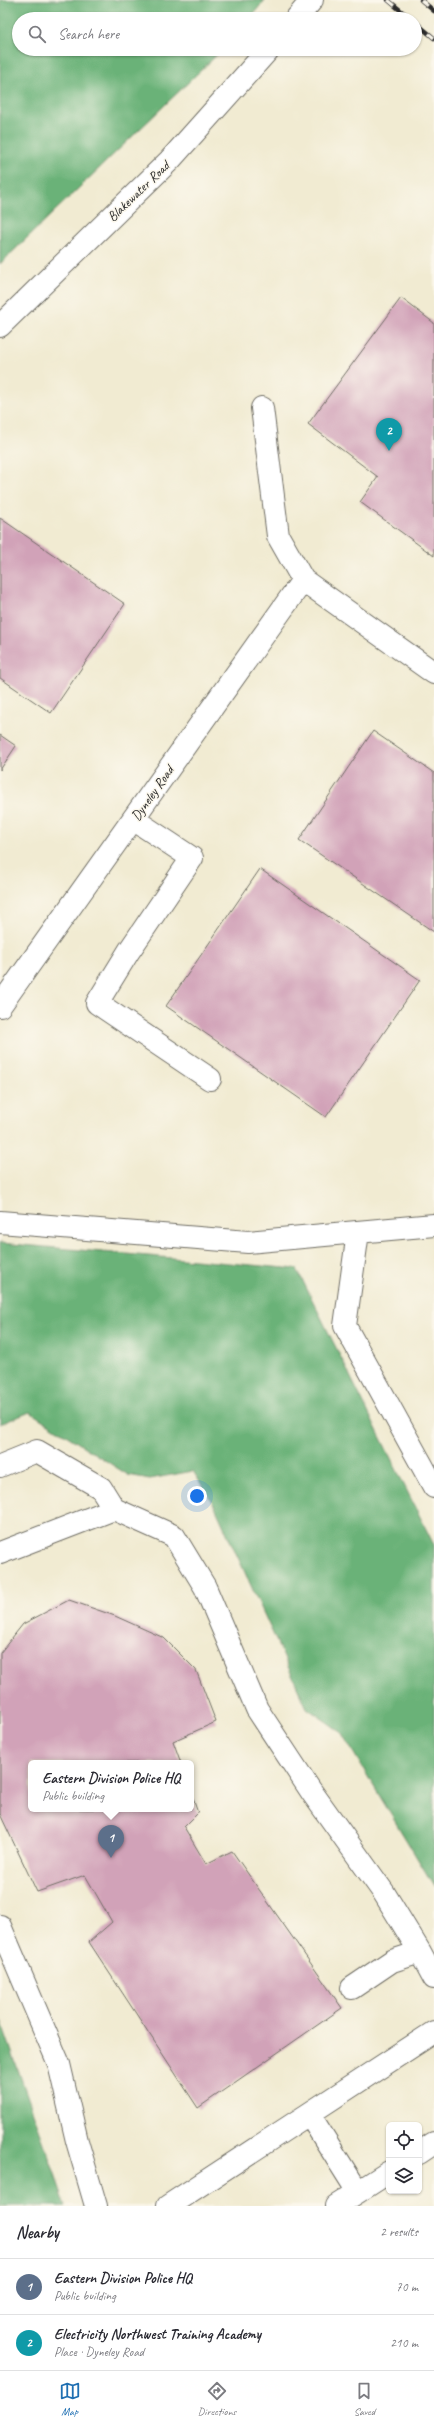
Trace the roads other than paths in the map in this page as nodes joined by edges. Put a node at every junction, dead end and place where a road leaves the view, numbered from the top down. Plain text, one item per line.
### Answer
1 (312, 0) edge
2 (302, 12) edge
3 (263, 56) edge
4 (0, 326) edge
5 (262, 408) dead end
6 (303, 580) junction
7 (434, 673) edge
8 (133, 819) junction
9 (0, 1006) edge
10 (210, 1079) dead end
11 (0, 1222) edge
12 (434, 1226) edge
13 (358, 1232) junction
14 (0, 1466) edge
15 (434, 1487) edge
16 (114, 1509) junction
17 (0, 1553) edge
18 (0, 1926) edge
19 (420, 1952) junction
20 (434, 1978) edge
21 (352, 1988) dead end
22 (434, 2032) edge
23 (309, 2114) junction
24 (434, 2143) edge
25 (422, 2151) edge
26 (386, 2174) edge
27 (358, 2192) junction
28 (96, 2206) edge
29 (168, 2206) edge
30 (336, 2206) edge

1 - 2 street
3 - 4 street, Blakewater Road
5 - 6 street
6 - 7 street
6 - 8 street, Dyneley Road
8 - 9 street, Dyneley Road
8 - 10 street
11 - 13 street
12 - 13 street
13 - 15 street
14 - 16 street
16 - 17 street
16 - 19 street
18 - 28 street
19 - 20 street
19 - 21 street
22 - 23 street
23 - 27 street
23 - 29 street
24 - 25 street
26 - 27 street
27 - 30 street

